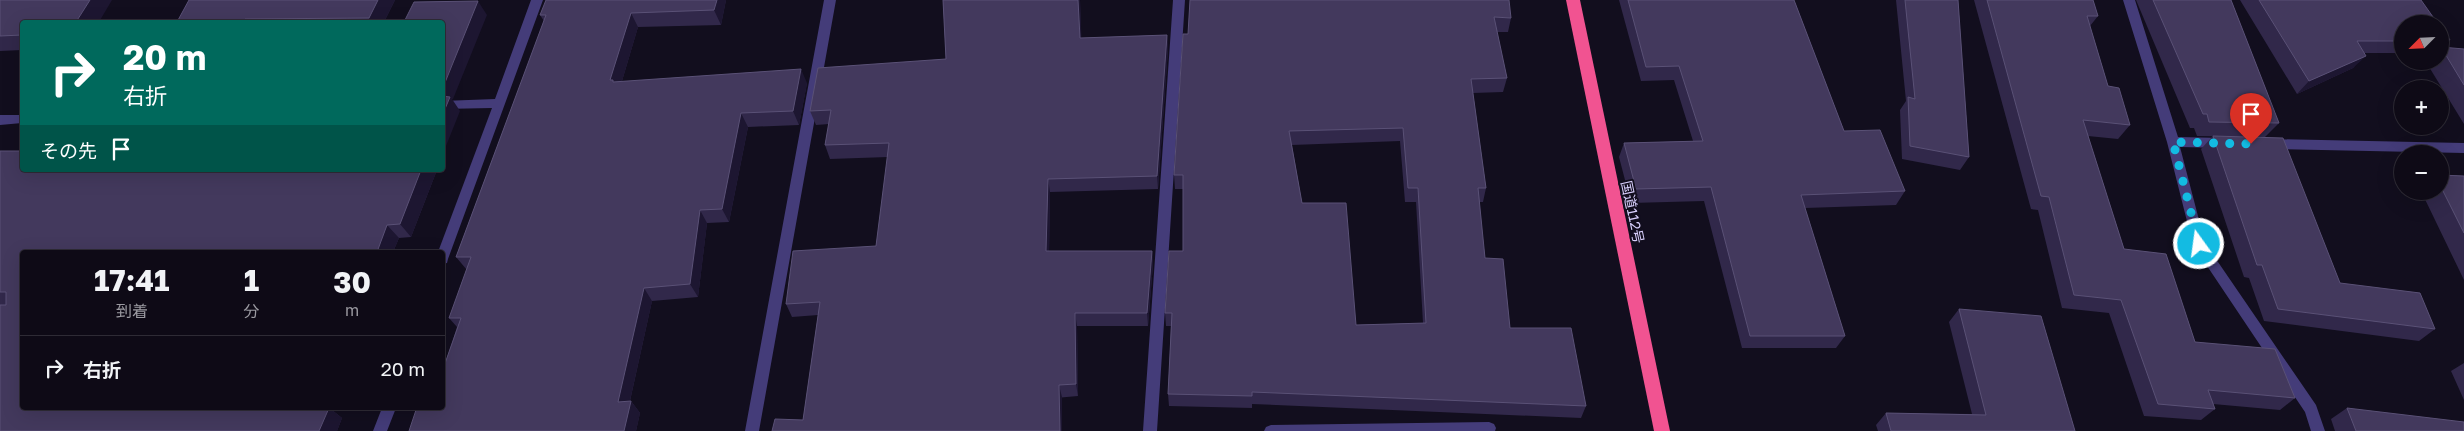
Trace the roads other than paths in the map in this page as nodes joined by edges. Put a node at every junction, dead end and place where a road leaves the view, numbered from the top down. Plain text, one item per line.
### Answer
1 (537, 0) edge
2 (830, 0) edge
3 (1179, 0) edge
4 (1572, 0) edge
5 (2128, 0) edge
6 (499, 103) junction
7 (445, 105) edge
8 (20, 119) edge
9 (0, 120) edge
10 (2173, 142) junction
11 (2241, 144) edge
12 (2260, 144) edge
13 (2464, 148) edge
14 (445, 251) edge
15 (388, 410) edge
16 (1489, 428) dead end
17 (380, 431) edge
18 (752, 431) edge
19 (1150, 431) edge
20 (1271, 431) edge
21 (1662, 431) edge
22 (2318, 431) edge

1 - 6 street
2 - 18 street
3 - 19 street
4 - 21 highway, 国道112号
5 - 10 street
6 - 7 street
6 - 14 street
8 - 9 street
10 - 11 street
10 - 22 street
12 - 13 street
15 - 17 street
16 - 20 street

